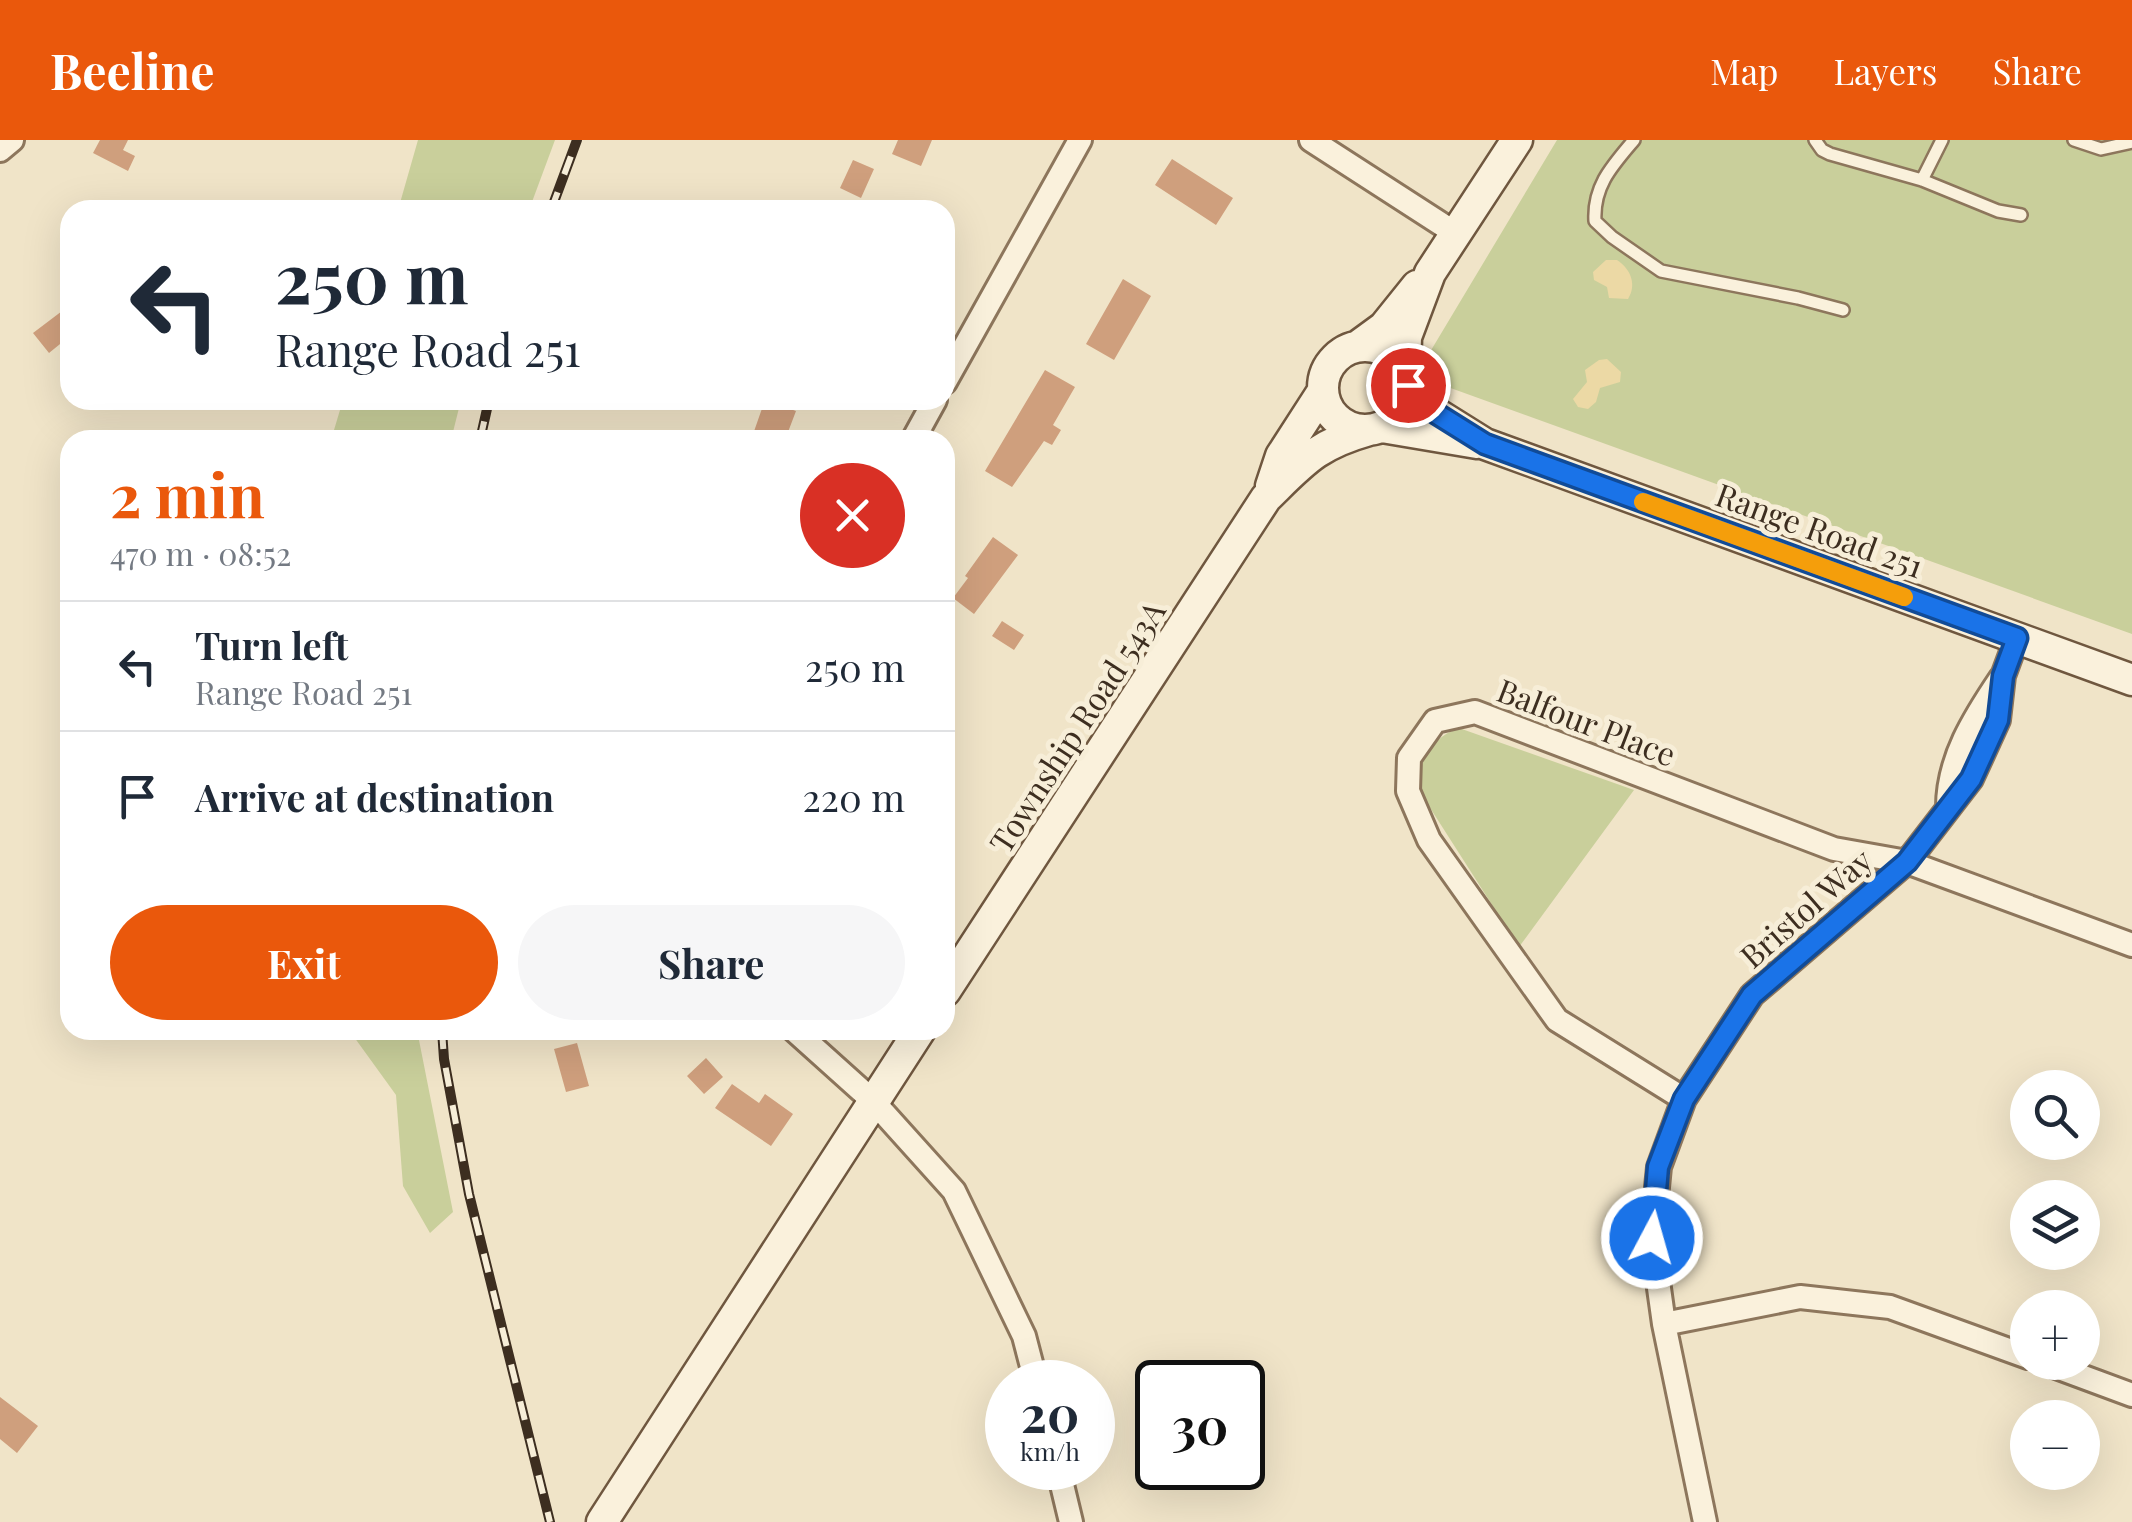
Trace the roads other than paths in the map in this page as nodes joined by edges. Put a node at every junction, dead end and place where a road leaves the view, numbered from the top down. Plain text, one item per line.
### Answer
1 (12, 140) edge
2 (1080, 140) edge
3 (1311, 140) edge
4 (1516, 140) edge
5 (1634, 140) edge
6 (1815, 140) edge
7 (1942, 140) edge
8 (2074, 140) edge
9 (2132, 142) edge
10 (0, 150) edge
11 (1922, 180) junction
12 (2021, 215) dead end
13 (1455, 233) junction
14 (1430, 274) junction
15 (1843, 310) dead end
16 (1358, 346) junction
17 (955, 364) edge
18 (1406, 379) junction
19 (1323, 391) junction
20 (1376, 428) junction
21 (1485, 444) junction
22 (1266, 498) junction
23 (2017, 638) junction
24 (2132, 680) edge
25 (1907, 862) junction
26 (2132, 945) edge
27 (955, 976) edge
28 (805, 1040) edge
29 (914, 1040) edge
30 (1684, 1099) junction
31 (874, 1101) junction
32 (1664, 1324) junction
33 (2010, 1350) edge
34 (1030, 1360) edge
35 (2092, 1380) edge
36 (2132, 1395) edge
37 (1064, 1490) edge
38 (602, 1522) edge
39 (1072, 1522) edge
40 (1705, 1522) edge

1 - 10 street
2 - 17 street
3 - 13 street
4 - 13 main road
5 - 15 lane
6 - 11 lane
7 - 11 lane
8 - 9 lane
11 - 12 lane
13 - 14 main road
14 - 16 main road
14 - 18 main road
16 - 18 main road
16 - 19 main road
18 - 20 main road
18 - 21 main road, Range Road 251
19 - 20 main road
19 - 22 main road, Township Road 543A
20 - 21 main road, Range Road 251
20 - 22 main road, Township Road 543A
21 - 23 main road, Range Road 251
22 - 27 main road, Township Road 543A
23 - 24 main road, Range Road 251
23 - 25 street, Bristol Way
25 - 26 street, Balfour Place
25 - 30 street, Bristol Way
25 - 30 street, Balfour Place
28 - 31 street
29 - 31 main road
30 - 32 street, Bristol Way
31 - 34 street
31 - 38 main road
32 - 33 street
32 - 40 street, Bristol Way
35 - 36 street
37 - 39 street

